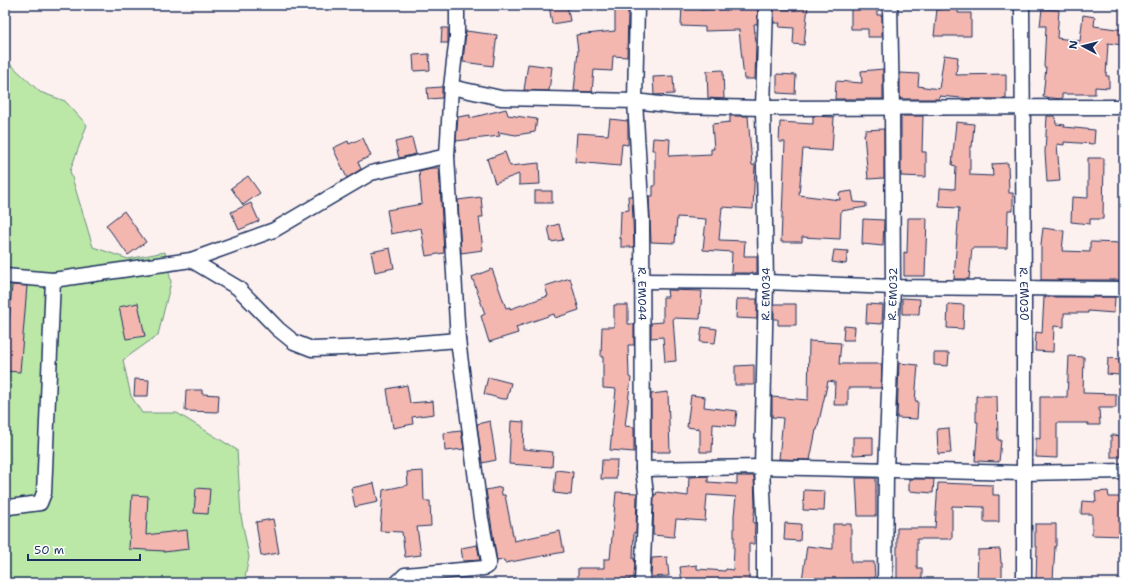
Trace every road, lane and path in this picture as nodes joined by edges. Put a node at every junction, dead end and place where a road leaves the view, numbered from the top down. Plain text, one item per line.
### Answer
1 (457, 5) edge
2 (637, 5) edge
3 (766, 5) edge
4 (890, 5) edge
5 (1022, 5) edge
6 (451, 87) junction
7 (635, 101) junction
8 (1023, 107) junction
9 (1124, 107) edge
10 (764, 108) junction
11 (892, 108) junction
12 (447, 156) junction
13 (191, 260) junction
14 (5, 276) edge
15 (52, 280) junction
16 (643, 281) junction
17 (766, 282) junction
18 (893, 287) junction
19 (1024, 288) junction
20 (1124, 289) edge
21 (458, 340) junction
22 (762, 467) junction
23 (644, 469) junction
24 (886, 471) junction
25 (1124, 471) edge
26 (1023, 473) junction
27 (5, 510) edge
28 (397, 583) edge
29 (642, 583) edge
30 (764, 583) edge
31 (885, 583) edge
32 (1024, 583) edge

1 - 6 street
2 - 7 street, R. EM044
3 - 10 street, R. EM034
4 - 11 street, R. EM032
5 - 8 street, R. EM030
6 - 7 street
6 - 12 street
7 - 10 street
7 - 16 street, R. EM044
8 - 9 street
8 - 11 street
8 - 19 street, R. EM030
10 - 11 street
10 - 17 street, R. EM034
11 - 18 street, R. EM032
12 - 13 street
12 - 21 street
13 - 15 street
13 - 21 street
14 - 15 street
15 - 27 street
16 - 17 street
16 - 23 street, R. EM044
17 - 18 street
17 - 22 street, R. EM034
18 - 19 street
18 - 24 street, R. EM032
19 - 20 street
19 - 26 street, R. EM030
21 - 28 street
22 - 23 street
22 - 24 street
22 - 30 street, R. EM034
23 - 29 street, R. EM044
24 - 26 street
24 - 31 street, R. EM032
25 - 26 street
26 - 32 street, R. EM030

